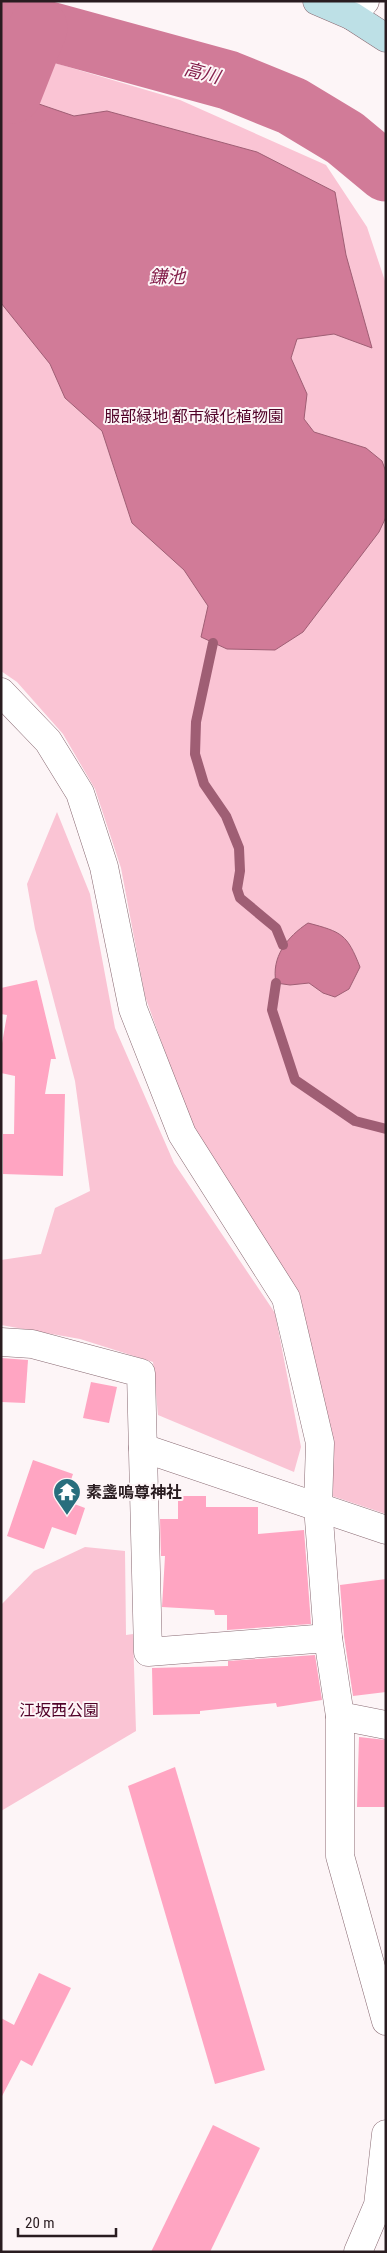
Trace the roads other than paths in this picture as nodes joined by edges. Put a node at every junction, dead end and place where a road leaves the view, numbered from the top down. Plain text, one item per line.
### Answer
1 (317, 1) edge
2 (358, 8) edge
3 (386, 38) edge
4 (1, 692) edge
5 (1, 1342) edge
6 (143, 1448) junction
7 (318, 1506) junction
8 (386, 1530) edge
9 (328, 1638) junction
10 (340, 1716) junction
11 (386, 1724) edge
12 (386, 2021) edge
13 (386, 2134) edge
14 (358, 2252) edge

1 - 2 main road
2 - 3 main road
4 - 7 street
5 - 6 street
6 - 7 street
6 - 9 street
7 - 8 street
7 - 9 street
9 - 10 street
10 - 11 street
10 - 12 street
13 - 14 street

